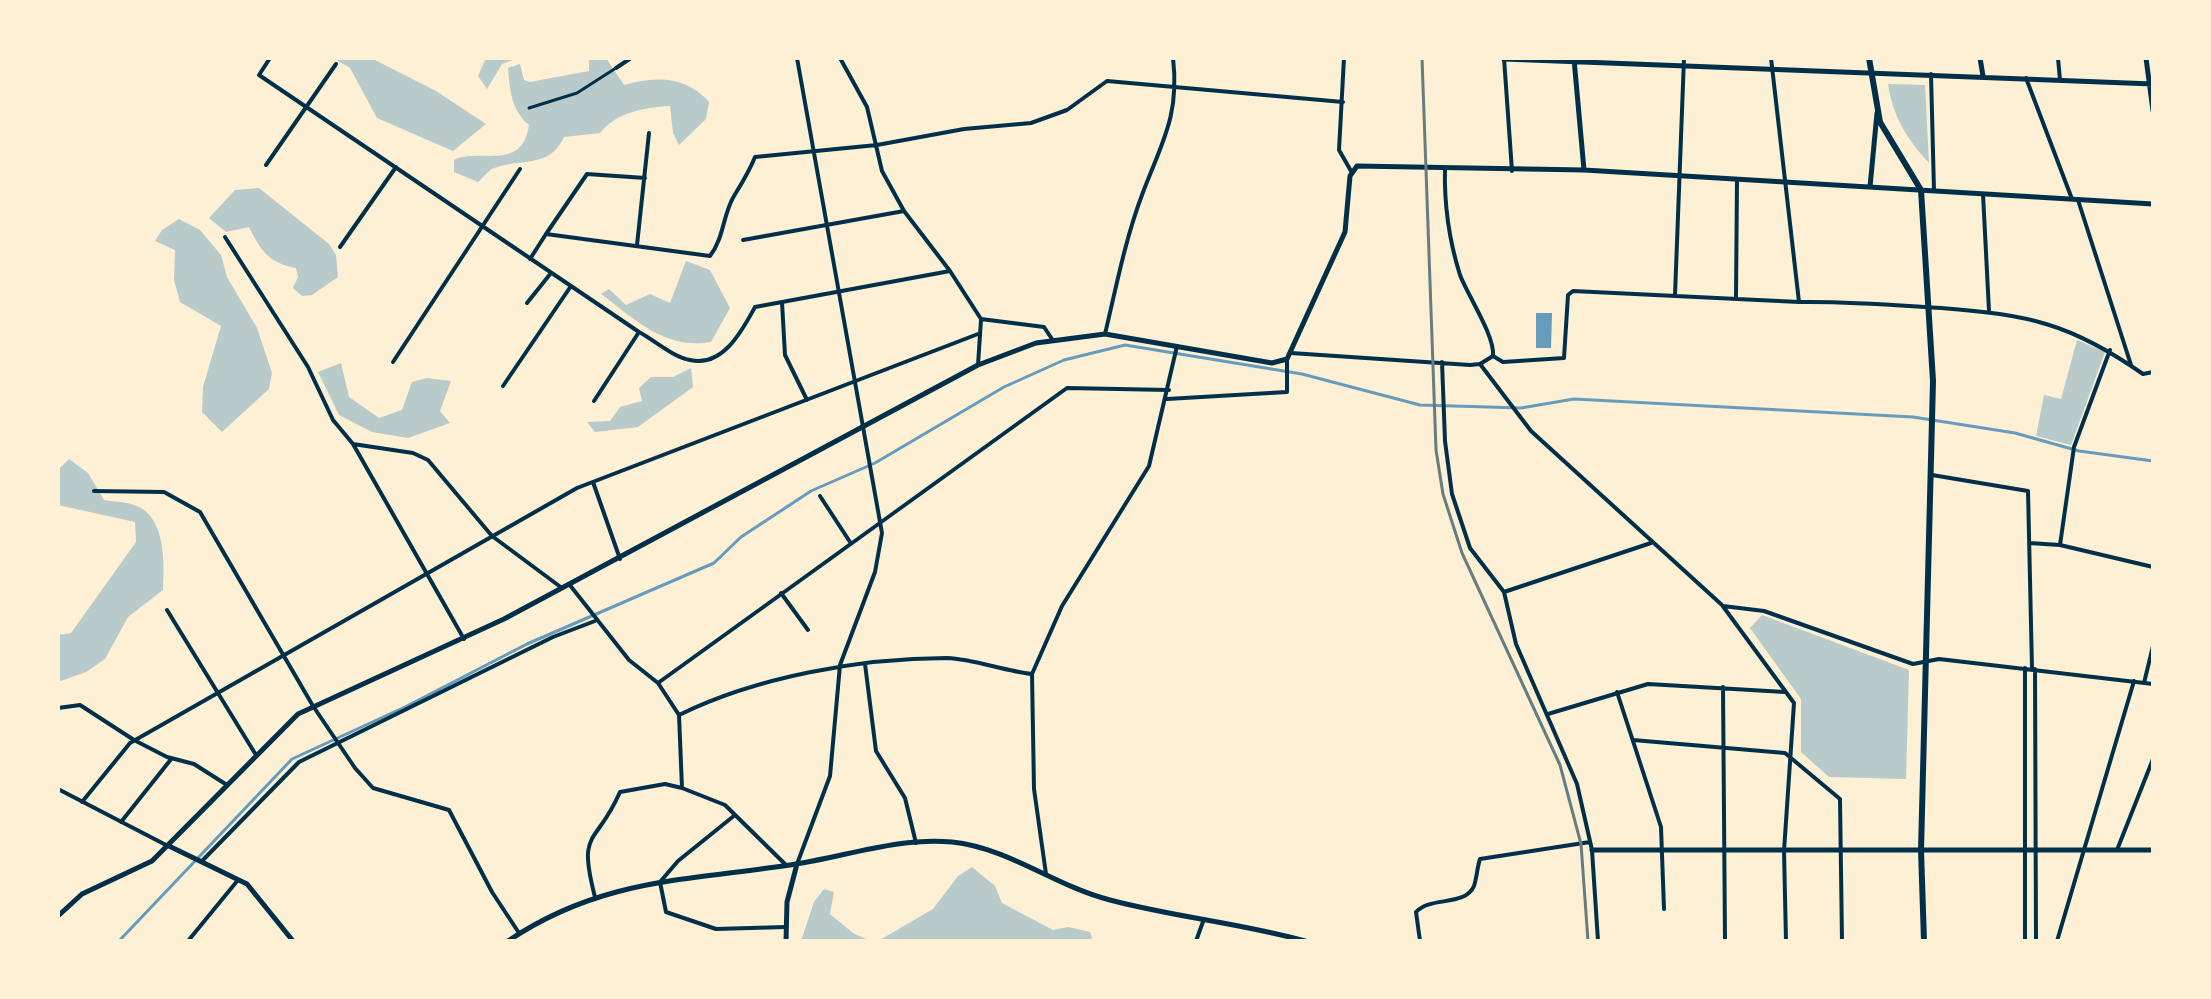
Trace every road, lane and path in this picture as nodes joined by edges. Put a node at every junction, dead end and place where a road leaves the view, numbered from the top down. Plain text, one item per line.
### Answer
1 (270, 58) edge
2 (631, 58) edge
3 (797, 58) edge
4 (840, 58) edge
5 (1173, 58) edge
6 (1344, 58) edge
7 (1504, 58) edge
8 (1771, 58) edge
9 (1869, 58) edge
10 (1980, 58) edge
11 (2058, 58) edge
12 (2146, 58) edge
13 (1574, 60) edge
14 (1684, 62) edge
15 (336, 64) dead end
16 (616, 68) joint
17 (1772, 68) junction
18 (1871, 71) junction
19 (1931, 74) junction
20 (1983, 76) junction
21 (2026, 78) junction
22 (2060, 80) junction
23 (2150, 84) edge
24 (1177, 85) junction
25 (1343, 102) junction
26 (307, 107) junction
27 (529, 108) dead end
28 (2153, 111) edge
29 (1877, 113) junction
30 (649, 133) dead end
31 (877, 145) junction
32 (816, 150) junction
33 (266, 165) dead end
34 (396, 167) junction
35 (1445, 168) junction
36 (520, 169) dead end
37 (1584, 170) junction
38 (1351, 171) junction
39 (1512, 171) junction
40 (1680, 176) junction
41 (645, 178) junction
42 (1737, 179) junction
43 (1787, 182) junction
44 (1870, 187) junction
45 (1921, 190) junction
46 (1934, 191) junction
47 (1983, 194) junction
48 (2075, 200) junction
49 (2153, 204) edge
50 (904, 211) junction
51 (829, 226) junction
52 (483, 227) junction
53 (546, 234) junction
54 (225, 237) dead end
55 (743, 240) dead end
56 (637, 245) junction
57 (340, 247) dead end
58 (530, 259) junction
59 (950, 271) junction
60 (551, 273) junction
61 (571, 286) junction
62 (840, 291) junction
63 (1675, 295) junction
64 (1736, 297) junction
65 (782, 302) junction
66 (1799, 302) junction
67 (527, 303) dead end
68 (1928, 307) junction
69 (1989, 311) junction
70 (981, 319) junction
71 (639, 332) junction
72 (978, 334) junction
73 (1105, 334) junction
74 (1052, 339) junction
75 (1177, 346) junction
76 (2110, 350) junction
77 (1289, 356) junction
78 (1493, 356) junction
79 (393, 362) dead end
80 (1442, 362) junction
81 (1480, 364) junction
82 (978, 365) junction
83 (2132, 366) junction
84 (2153, 372) edge
85 (856, 382) junction
86 (503, 386) dead end
87 (1169, 390) junction
88 (1167, 399) junction
89 (807, 400) junction
90 (594, 401) dead end
91 (864, 428) junction
92 (353, 444) junction
93 (1932, 475) junction
94 (593, 482) junction
95 (94, 491) dead end
96 (820, 496) dead end
97 (881, 520) junction
98 (492, 536) junction
99 (850, 542) junction
100 (1651, 543) junction
101 (2029, 543) junction
102 (2060, 545) junction
103 (620, 559) junction
104 (2153, 567) edge
105 (425, 572) junction
106 (569, 584) junction
107 (562, 588) junction
108 (1504, 592) junction
109 (781, 593) junction
110 (1722, 605) junction
111 (167, 610) dead end
112 (595, 621) junction
113 (808, 630) dead end
114 (464, 639) junction
115 (2153, 646) edge
116 (284, 654) junction
117 (1925, 662) junction
118 (865, 664) junction
119 (840, 665) junction
120 (2025, 668) junction
121 (2034, 668) junction
122 (1032, 674) junction
123 (2134, 681) junction
124 (658, 683) junction
125 (2144, 683) junction
126 (2153, 684) edge
127 (1723, 687) junction
128 (217, 692) junction
129 (1617, 692) junction
130 (1785, 692) junction
131 (313, 706) junction
132 (58, 708) edge
133 (1548, 714) junction
134 (679, 715) junction
135 (134, 740) junction
136 (1633, 740) junction
137 (339, 745) junction
138 (1723, 747) junction
139 (256, 755) junction
140 (172, 758) junction
141 (1791, 758) junction
142 (2153, 759) edge
143 (227, 785) junction
144 (682, 788) junction
145 (58, 789) edge
146 (82, 802) junction
147 (735, 815) junction
148 (121, 822) junction
149 (1590, 842) junction
150 (916, 843) junction
151 (169, 846) junction
152 (1592, 850) junction
153 (1921, 850) junction
154 (2024, 850) junction
155 (2036, 850) junction
156 (2117, 850) junction
157 (2153, 850) edge
158 (1664, 851) junction
159 (1724, 851) junction
160 (1784, 851) junction
161 (1841, 851) junction
162 (2084, 851) junction
163 (201, 862) junction
164 (797, 864) junction
165 (786, 865) junction
166 (1046, 874) junction
167 (238, 880) junction
168 (660, 882) junction
169 (595, 897) junction
170 (1664, 909) dead end
171 (58, 916) edge
172 (1204, 919) junction
173 (786, 927) junction
174 (519, 933) junction
175 (188, 941) edge
176 (293, 941) edge
177 (508, 941) edge
178 (786, 941) edge
179 (1196, 941) edge
180 (1305, 941) edge
181 (1420, 941) edge
182 (1598, 941) edge
183 (1725, 941) edge
184 (1786, 941) edge
185 (1842, 941) edge
186 (1924, 941) edge
187 (2025, 941) edge
188 (2036, 941) edge
189 (2057, 941) edge

1 - 26 street
2 - 16 street
3 - 32 street
4 - 31 street
5 - 24 street
6 - 25 street
7 - 13 street
7 - 39 street
8 - 17 street
9 - 18 main road
10 - 20 street
11 - 22 street
12 - 23 street
13 - 14 street
13 - 37 street
14 - 17 street
14 - 40 street
15 - 26 street
16 - 27 street
17 - 18 street
17 - 43 street
18 - 19 street
18 - 29 main road
19 - 20 street
19 - 46 street
20 - 21 street
21 - 22 street
21 - 48 street
22 - 23 street
23 - 28 street
24 - 25 street
24 - 31 street
24 - 73 street
25 - 38 street
26 - 33 street
26 - 34 street
29 - 44 street
29 - 45 main road
30 - 41 street
31 - 32 street
31 - 50 street
32 - 51 street
32 - 56 street
34 - 52 street
34 - 57 street
35 - 38 street
35 - 39 street
35 - 78 street
36 - 52 street
37 - 39 street
37 - 40 street
38 - 77 street
40 - 42 street
40 - 63 street
41 - 53 street
41 - 56 street
42 - 43 street
42 - 64 street
43 - 44 street
43 - 66 street
44 - 45 street
45 - 46 street
45 - 68 main road
46 - 47 street
47 - 48 street
47 - 69 street
48 - 49 street
48 - 83 street
50 - 51 street
50 - 59 street
51 - 55 street
51 - 62 street
52 - 58 street
52 - 79 street
53 - 56 street
53 - 58 street
54 - 92 street
58 - 60 street
59 - 62 street
59 - 70 street
60 - 61 street
60 - 67 street
61 - 71 street
61 - 86 street
62 - 65 street
62 - 85 street
63 - 64 street
63 - 78 street
64 - 66 street
65 - 71 street
65 - 89 street
66 - 68 street
68 - 69 street
68 - 93 main road
69 - 76 street
70 - 72 street
70 - 74 street
71 - 90 street
72 - 82 street
72 - 85 street
73 - 74 street
73 - 75 street
74 - 82 street
75 - 77 street
75 - 87 street
76 - 83 street
76 - 102 street
77 - 80 street
77 - 88 street
78 - 81 street
80 - 81 street
80 - 108 street
81 - 100 street
82 - 91 street
83 - 84 street
85 - 89 street
85 - 91 street
87 - 88 street
87 - 97 street
88 - 122 street
89 - 94 street
91 - 97 street
91 - 103 street
92 - 98 street
92 - 105 street
93 - 101 street
93 - 117 main road
94 - 98 street
94 - 103 street
95 - 116 street
96 - 99 street
97 - 99 street
97 - 119 street
98 - 105 street
98 - 107 street
99 - 109 street
100 - 108 street
100 - 110 street
101 - 102 street
101 - 121 street
102 - 104 street
103 - 106 street
105 - 114 street
105 - 116 street
106 - 107 street
106 - 112 street
107 - 114 street
108 - 133 street
109 - 113 street
109 - 124 street
110 - 117 street
110 - 130 street
111 - 128 street
112 - 124 street
112 - 137 street
114 - 131 street
115 - 125 street
116 - 128 street
116 - 131 street
117 - 120 street
117 - 153 main road
118 - 119 street
118 - 122 street
118 - 150 street
119 - 134 street
119 - 164 street
120 - 121 street
120 - 154 street
121 - 123 street
121 - 155 street
122 - 166 street
123 - 125 street
123 - 162 street
124 - 134 street
125 - 126 street
127 - 129 street
127 - 130 street
127 - 138 street
128 - 135 street
128 - 139 street
129 - 133 street
129 - 136 street
130 - 141 street
131 - 137 street
131 - 139 street
132 - 135 street
133 - 149 street
134 - 144 street
135 - 140 street
135 - 146 street
136 - 138 street
136 - 158 street
137 - 163 street
137 - 174 street
138 - 141 street
138 - 159 street
139 - 143 street
140 - 143 street
140 - 148 street
141 - 160 street
141 - 161 street
142 - 156 street
143 - 151 street
144 - 147 street
144 - 169 street
145 - 146 street
146 - 148 street
147 - 165 street
147 - 168 street
148 - 151 street
149 - 152 street
149 - 181 street
150 - 164 street
150 - 166 street
151 - 163 street
151 - 171 street
152 - 158 street
152 - 182 street
153 - 154 street
153 - 161 street
153 - 186 main road
154 - 155 street
154 - 187 street
155 - 162 street
155 - 188 street
156 - 157 street
156 - 162 street
158 - 159 street
158 - 170 street
159 - 160 street
159 - 183 street
160 - 161 street
160 - 184 street
161 - 185 street
162 - 189 street
163 - 167 street
164 - 165 street
164 - 173 street
165 - 168 street
166 - 172 street
167 - 175 street
167 - 176 street
168 - 169 street
168 - 173 street
169 - 174 street
172 - 179 street
172 - 180 street
173 - 178 street
174 - 177 street

